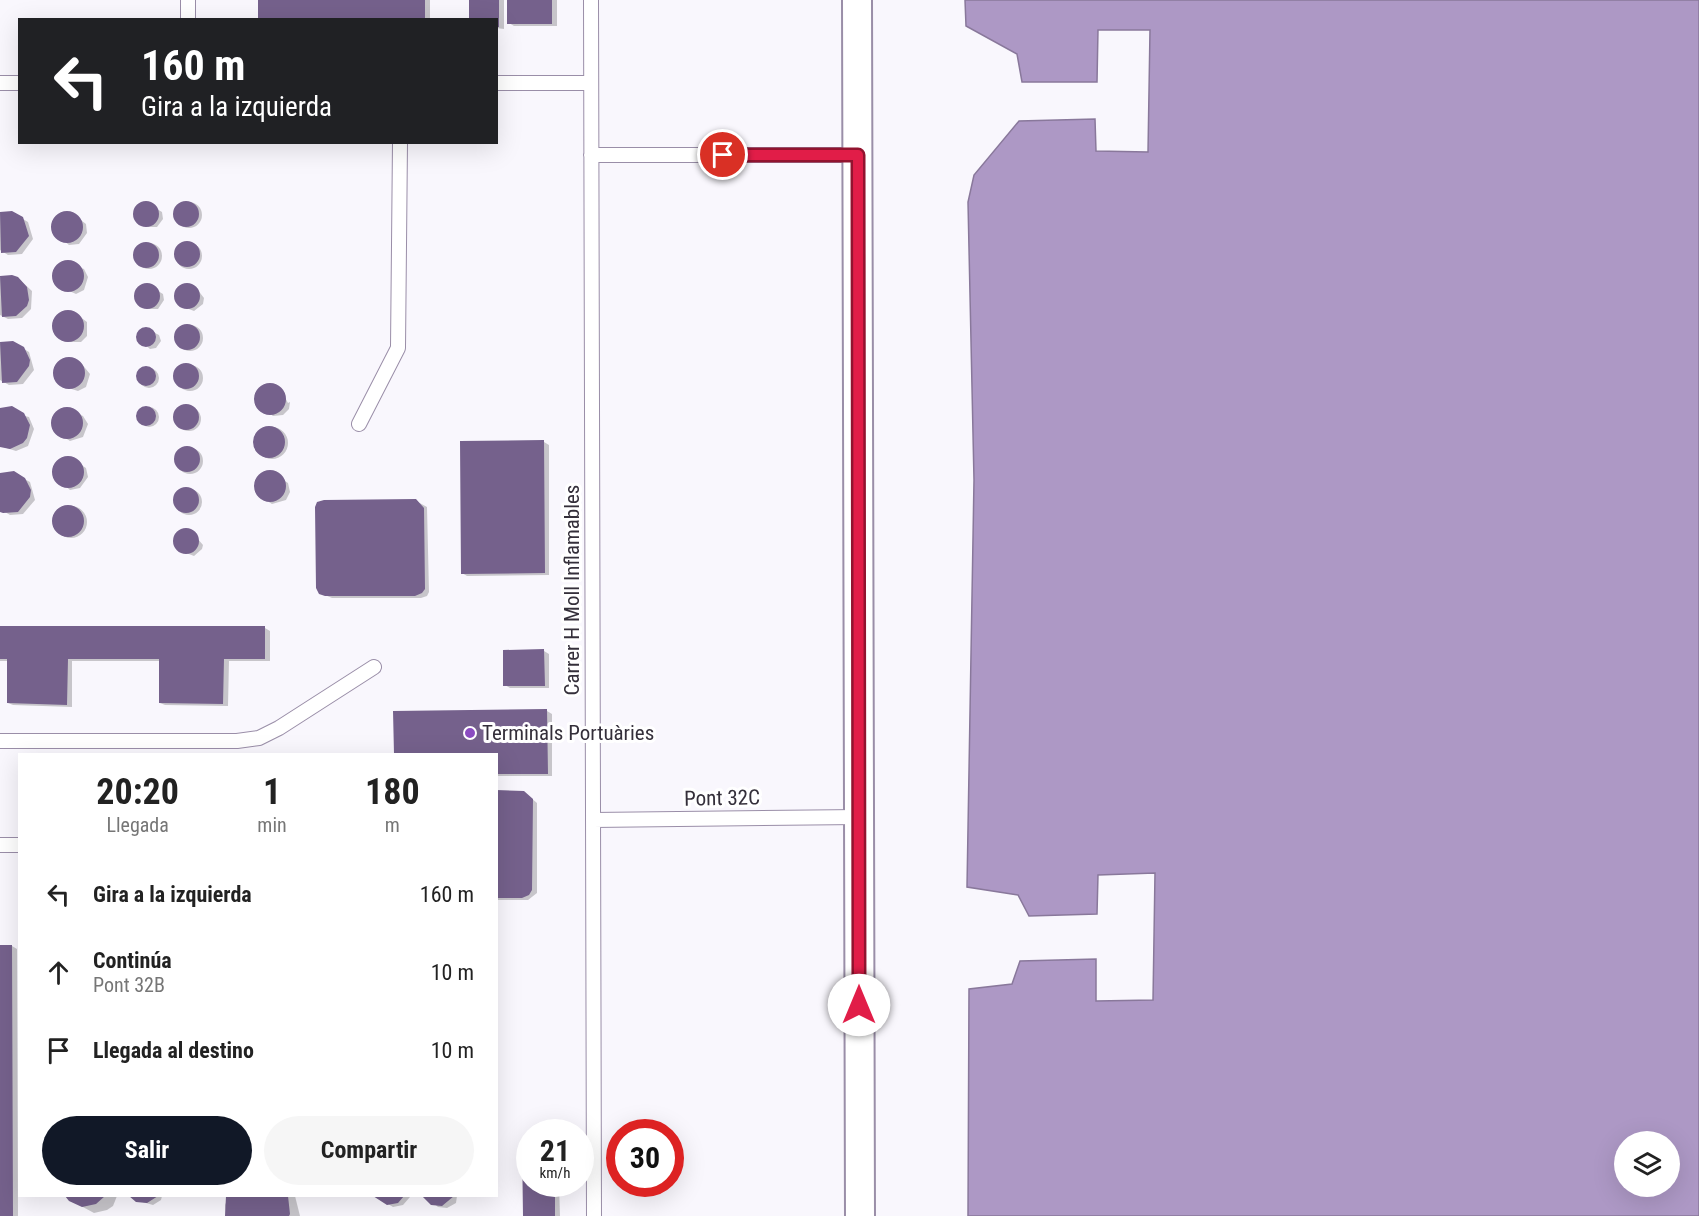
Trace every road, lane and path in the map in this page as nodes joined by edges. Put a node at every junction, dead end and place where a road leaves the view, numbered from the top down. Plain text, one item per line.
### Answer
1 (188, 0) edge
2 (591, 0) edge
3 (857, 0) edge
4 (188, 18) edge
5 (0, 83) edge
6 (18, 83) edge
7 (498, 83) edge
8 (591, 83) junction
9 (400, 144) edge
10 (591, 155) junction
11 (858, 155) junction
12 (359, 424) dead end
13 (374, 667) dead end
14 (0, 741) edge
15 (859, 817) junction
16 (593, 820) junction
17 (18, 845) edge
18 (0, 846) edge
19 (594, 1216) edge
20 (860, 1216) edge

1 - 4 lane
2 - 8 lane, Carrer H Moll Inflamables
3 - 11 street
5 - 6 lane
7 - 8 lane
8 - 10 lane, Carrer H Moll Inflamables
9 - 12 lane
10 - 11 lane
10 - 16 lane, Carrer H Moll Inflamables
11 - 15 street
13 - 14 lane
15 - 16 lane, Pont 32C
15 - 20 street
16 - 19 lane, Carrer H Moll Inflamables
17 - 18 lane

